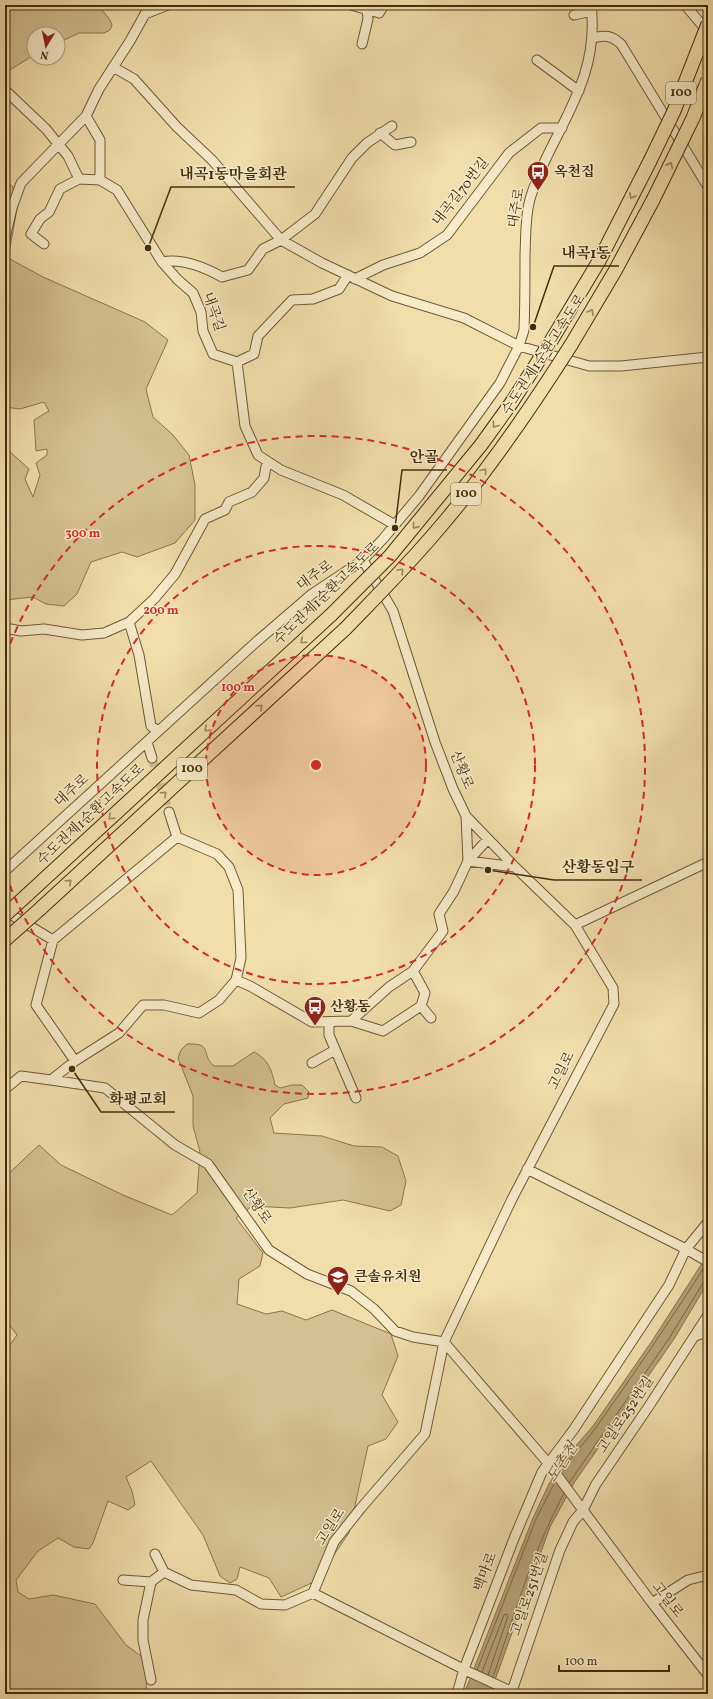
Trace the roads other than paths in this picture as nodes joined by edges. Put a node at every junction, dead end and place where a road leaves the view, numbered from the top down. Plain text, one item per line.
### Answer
1 (168, 5) edge
2 (351, 5) edge
3 (384, 5) edge
4 (685, 5) edge
5 (592, 8) edge
6 (367, 9) junction
7 (574, 15) dead end
8 (708, 24) edge
9 (708, 32) edge
10 (592, 38) junction
11 (362, 44) dead end
12 (537, 60) dead end
13 (113, 67) junction
14 (708, 80) edge
15 (5, 90) edge
16 (579, 91) junction
17 (86, 116) junction
18 (392, 126) dead end
19 (562, 128) junction
20 (380, 134) junction
21 (411, 142) dead end
22 (58, 144) junction
23 (79, 179) junction
24 (100, 180) junction
25 (708, 187) edge
26 (5, 238) edge
27 (281, 240) junction
28 (44, 244) dead end
29 (162, 262) junction
30 (352, 277) junction
31 (519, 346) junction
32 (708, 357) edge
33 (237, 362) junction
34 (267, 461) junction
35 (395, 525) junction
36 (363, 560) junction
37 (129, 622) junction
38 (5, 628) edge
39 (158, 732) junction
40 (147, 742) junction
41 (152, 758) tunnel mouth
42 (169, 812) tunnel mouth
43 (466, 816) junction
44 (177, 837) junction
45 (488, 839) junction
46 (468, 861) junction
47 (708, 862) edge
48 (515, 868) junction
49 (5, 871) edge
50 (5, 911) edge
51 (5, 915) edge
52 (575, 925) junction
53 (5, 940) edge
54 (53, 940) junction
55 (413, 971) junction
56 (236, 980) junction
57 (420, 1006) junction
58 (431, 1018) dead end
59 (351, 1021) junction
60 (329, 1022) junction
61 (335, 1050) junction
62 (75, 1061) junction
63 (312, 1063) dead end
64 (51, 1080) junction
65 (5, 1089) edge
66 (356, 1098) dead end
67 (527, 1169) junction
68 (708, 1222) edge
69 (688, 1250) junction
70 (708, 1262) edge
71 (708, 1315) edge
72 (708, 1332) edge
73 (695, 1336) junction
74 (444, 1342) junction
75 (550, 1466) junction
76 (582, 1510) junction
77 (155, 1554) dead end
78 (164, 1572) junction
79 (708, 1575) edge
80 (123, 1580) dead end
81 (151, 1582) junction
82 (313, 1593) junction
83 (652, 1603) junction
84 (466, 1670) junction
85 (708, 1675) edge
86 (151, 1680) dead end
87 (511, 1692) edge
88 (457, 1694) edge

1 - 13 street
2 - 6 street
3 - 6 street
4 - 9 street
5 - 7 street, 대주로
5 - 10 street, 대주로
6 - 11 street
8 -> 51 highway, 수도권제1순환고속도로 / 100, bridge
10 - 16 street, 대주로
10 - 25 street
12 - 16 street
13 - 17 street
13 - 27 street
53 -> 14 highway, 수도권제1순환고속도로 / 100, bridge
15 - 22 street
16 - 19 street, 대주로
17 - 22 street
17 - 24 street
18 - 20 street
19 - 30 street, 내곡길70번길
19 - 31 street, 대주로
20 - 21 street
20 - 27 street
22 - 23 street
22 - 26 street
23 - 24 street, 내곡길
23 - 28 street
24 - 29 street, 내곡길
27 - 29 street
27 - 30 street
29 - 33 street, 내곡길
30 - 31 street
30 - 33 street
31 - 32 street
31 - 35 street, 대주로
33 - 34 street
34 - 35 street
34 - 37 street
35 - 36 street, 대주로
36 - 39 street, 대주로
36 - 43 street, 산황로
37 - 38 street
37 - 39 street
39 - 40 street, 대주로
40 - 41 street
40 - 49 street, 대주로
42 - 44 street
43 - 45 street, 산황로
43 - 46 street
44 - 54 street
44 - 56 street
45 - 46 street
45 - 48 street, 고일로
46 - 48 street
46 - 55 street
47 - 52 street
48 - 52 street, 고일로
50 - 54 street
52 - 67 street, 고일로
54 - 62 street
55 - 57 street
55 - 59 street
56 - 60 street
56 - 62 street
57 - 58 street
57 - 59 street
59 - 60 street
60 - 61 street
61 - 63 street
61 - 66 street
62 - 64 street
64 - 65 street, 산황로
64 - 74 street, 산황로
67 - 69 street
67 - 74 street, 고일로
68 - 69 street, 백마로
69 - 70 street
69 - 75 street, 백마로
71 - 73 street, 고일로252번길
72 - 73 street
73 - 76 street, 고일로252번길
74 - 75 street
74 - 82 street, 고일로
75 - 76 street, 고일로
75 - 84 street, 백마로
76 - 83 street, 고일로
76 - 87 street, 고일로251번길
77 - 78 street
78 - 81 street
78 - 82 street
79 - 83 street
80 - 81 street
81 - 86 street
82 - 84 street
83 - 85 street, 고일로
84 - 87 street
84 - 88 street, 백마로

